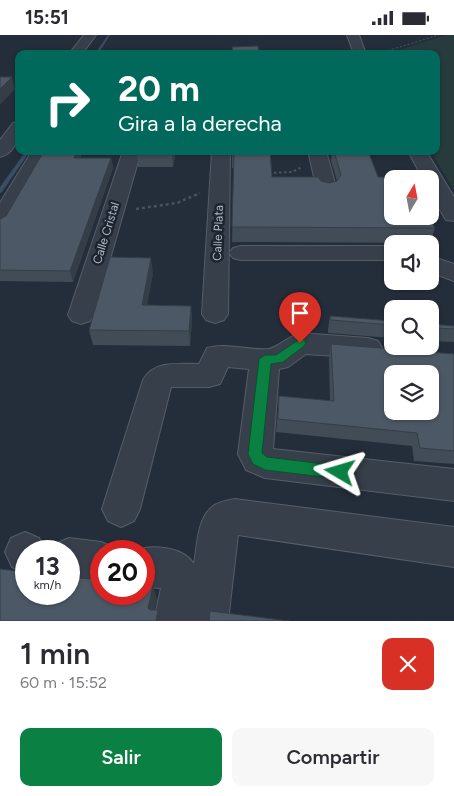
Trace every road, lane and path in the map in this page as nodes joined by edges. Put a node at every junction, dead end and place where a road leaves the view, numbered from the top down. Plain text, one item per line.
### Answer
1 (90, 35) edge
2 (353, 35) edge
3 (439, 35) edge
4 (78, 50) edge
5 (359, 50) edge
6 (390, 50) edge
7 (15, 132) edge
8 (0, 152) edge
9 (39, 155) edge
10 (131, 155) edge
11 (221, 155) edge
12 (318, 155) edge
13 (419, 155) edge
14 (327, 190) edge
15 (454, 215) edge
16 (0, 221) edge
17 (241, 253) dead end
18 (384, 253) edge
19 (439, 267) edge
20 (454, 273) edge
21 (215, 314) dead end
22 (81, 315) dead end
23 (384, 349) edge
24 (265, 359) junction
25 (454, 485) edge
26 (121, 509) dead end
27 (454, 547) edge
28 (155, 568) edge
29 (176, 621) edge
30 (206, 621) edge

1 - 4 street
2 - 5 street
3 - 6 path
7 - 8 street
9 - 16 street
10 - 22 street, Calle Cristal
11 - 21 street, Calle Plata
12 - 14 street
13 - 15 street
17 - 18 street
19 - 20 street
23 - 24 street
24 - 25 street
24 - 26 street
27 - 30 street
28 - 29 street

